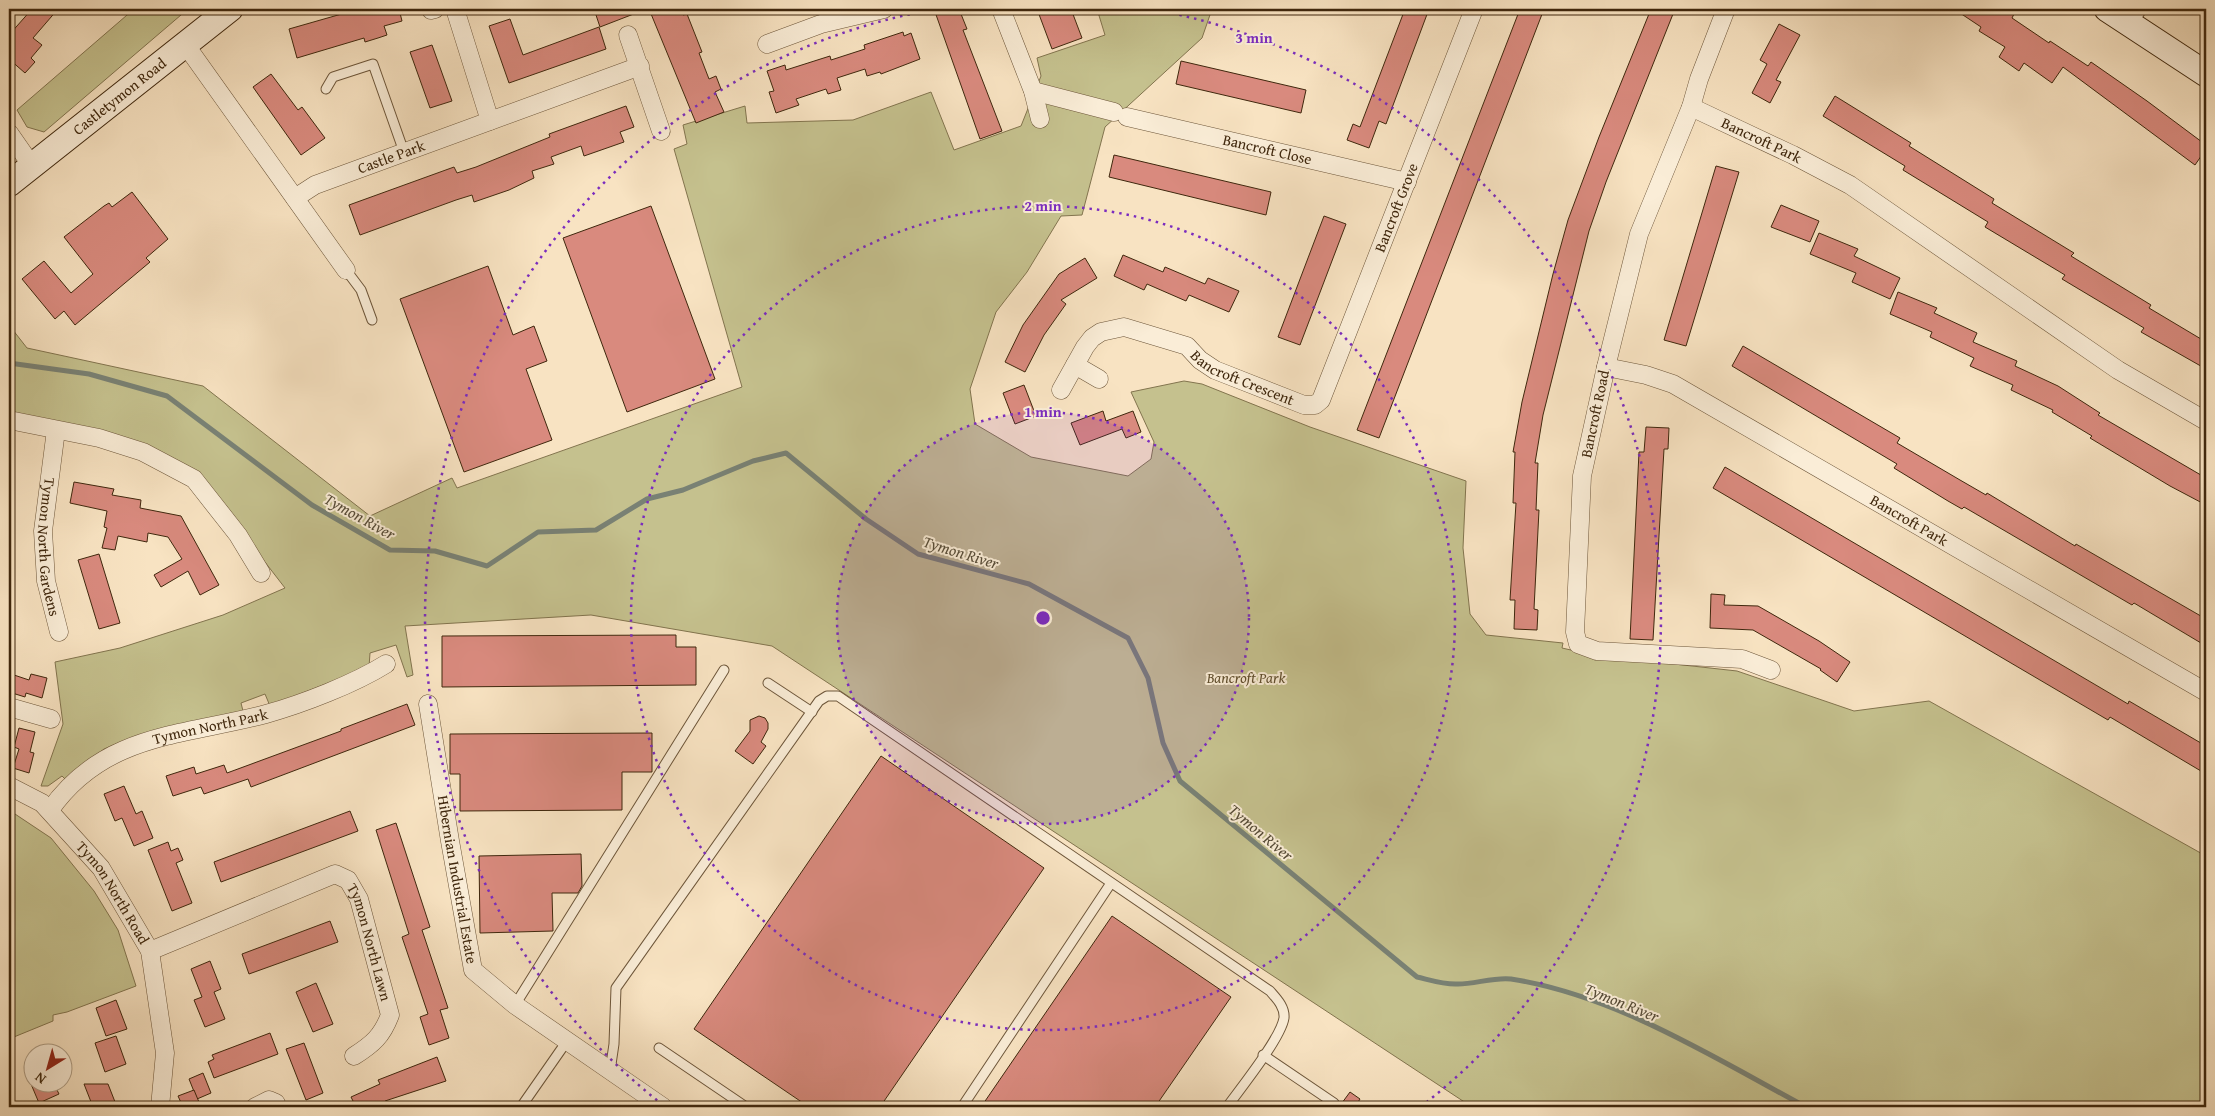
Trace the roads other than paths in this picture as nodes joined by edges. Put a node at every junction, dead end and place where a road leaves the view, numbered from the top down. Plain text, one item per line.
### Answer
1 (230, 9) edge
2 (454, 9) edge
3 (884, 9) edge
4 (1001, 9) edge
5 (1474, 9) edge
6 (2107, 9) edge
7 (1724, 10) edge
8 (819, 16) edge
9 (2137, 17) edge
10 (628, 35) dead end
11 (185, 44) junction
12 (767, 44) dead end
13 (640, 66) junction
14 (2206, 74) edge
15 (326, 90) dead end
16 (1033, 91) junction
17 (1691, 107) junction
18 (1040, 119) dead end
19 (490, 121) junction
20 (661, 131) dead end
21 (9, 133) edge
22 (404, 152) junction
23 (32, 166) junction
24 (1407, 182) junction
25 (9, 184) edge
26 (294, 198) junction
27 (346, 270) joint
28 (372, 320) dead end
29 (1075, 365) junction
30 (1606, 367) junction
31 (1098, 379) dead end
32 (1061, 390) dead end
33 (1315, 405) joint
34 (9, 420) edge
35 (2206, 422) edge
36 (56, 430) junction
37 (261, 573) dead end
38 (59, 632) dead end
39 (386, 664) dead end
40 (724, 670) dead end
41 (1770, 670) dead end
42 (768, 683) dead end
43 (2206, 692) edge
44 (428, 704) dead end
45 (9, 707) edge
46 (812, 712) junction
47 (51, 719) dead end
48 (9, 786) edge
49 (50, 810) junction
50 (1111, 883) junction
51 (150, 951) junction
52 (515, 1005) junction
53 (567, 1041) junction
54 (659, 1048) dead end
55 (1263, 1055) junction
56 (354, 1056) dead end
57 (610, 1070) junction
58 (276, 1103) dead end
59 (1334, 1103) dead end
60 (160, 1107) edge
61 (255, 1107) edge
62 (521, 1107) edge
63 (663, 1107) edge
64 (746, 1107) edge
65 (962, 1107) edge
66 (1227, 1107) edge

1 - 11 street, Castletymon Road
2 - 19 street
3 - 8 street
4 - 16 street
5 - 24 street, Bancroft Grove
6 - 9 street
7 - 17 street, Bancroft Road
8 - 12 street
9 - 14 street
10 - 13 street
11 - 23 street, Castletymon Road
11 - 26 street
13 - 19 street, Castle Park
13 - 20 street
15 - 22 lane
16 - 18 street
16 - 24 street, Bancroft Close
17 - 30 street, Bancroft Road
17 - 35 street, Bancroft Park
19 - 22 street, Castle Park
21 - 23 street
22 - 26 street, Castle Park
23 - 25 street, Castletymon Road
24 - 33 street, Bancroft Grove
26 - 27 street
27 - 28 lane
29 - 31 street
29 - 32 street, Bancroft Crescent
29 - 33 street, Bancroft Crescent
30 - 41 street, Bancroft Road
30 - 43 street, Bancroft Park
34 - 36 street
36 - 37 street
36 - 38 street, Tymon North Gardens
39 - 49 street, Tymon North Park
40 - 52 lane
42 - 46 lane
44 - 52 street, Hibernian Industrial Estate
45 - 47 street
46 - 50 lane
46 - 57 lane
48 - 49 street, Tymon North Road
49 - 51 street, Tymon North Road
50 - 55 lane
50 - 65 lane
51 - 56 street, Tymon North Lawn
51 - 60 street, Tymon North Road
52 - 53 street, Hibernian Industrial Estate
53 - 57 street, Hibernian Industrial Estate
53 - 62 lane
54 - 64 lane
55 - 59 lane
55 - 66 lane
57 - 63 street, Hibernian Industrial Estate
58 - 61 street

